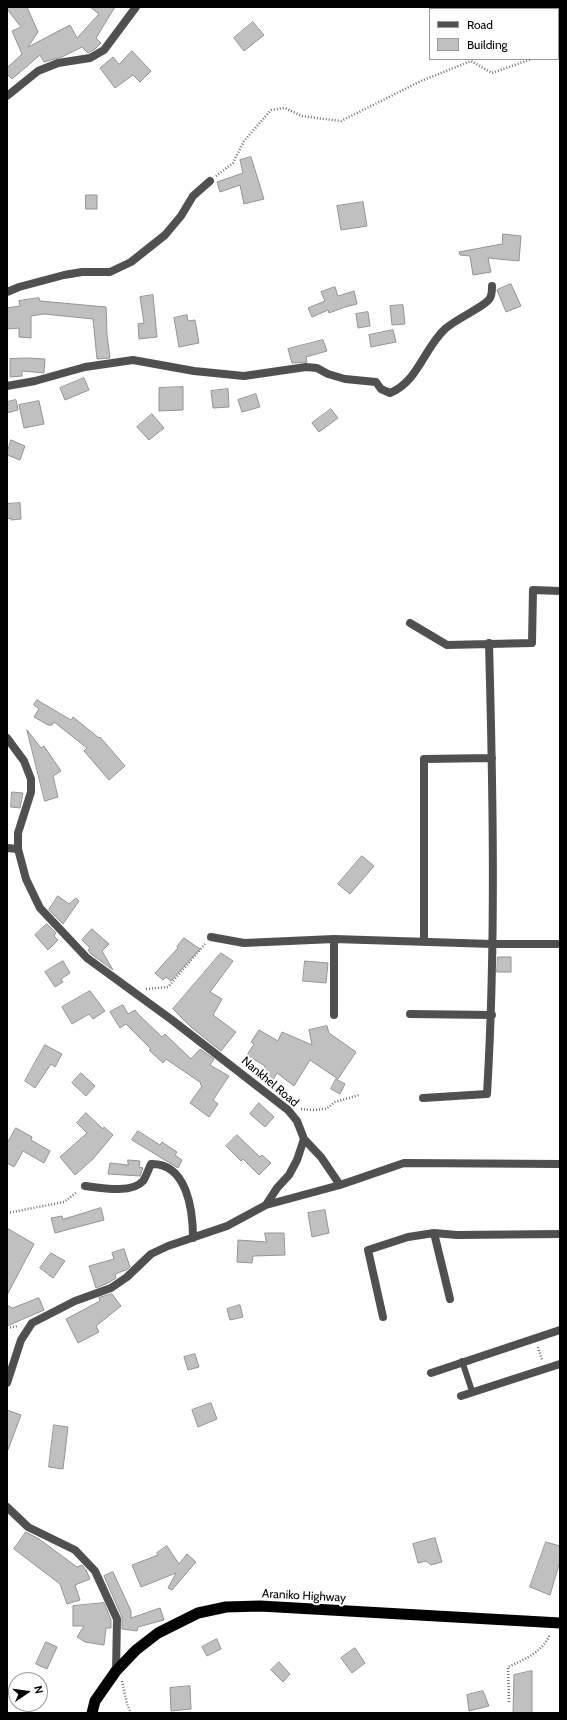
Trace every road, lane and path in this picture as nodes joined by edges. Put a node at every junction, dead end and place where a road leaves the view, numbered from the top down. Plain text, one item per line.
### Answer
1 (136, 7) edge
2 (529, 60) edge
3 (7, 96) edge
4 (210, 181) joint
5 (492, 286) dead end
6 (7, 292) edge
7 (7, 386) edge
8 (560, 591) edge
9 (410, 623) dead end
10 (489, 643) junction
11 (7, 738) edge
12 (492, 758) junction
13 (7, 848) edge
14 (18, 849) junction
15 (211, 937) joint
16 (334, 939) junction
17 (424, 942) junction
18 (492, 944) junction
19 (560, 944) edge
20 (139, 996) junction
21 (410, 1014) dead end
22 (334, 1015) dead end
23 (492, 1016) junction
24 (359, 1094) dead end
25 (423, 1098) dead end
26 (288, 1110) junction
27 (304, 1139) junction
28 (560, 1164) edge
29 (340, 1185) junction
30 (86, 1186) joint
31 (266, 1205) junction
32 (7, 1213) edge
33 (434, 1233) junction
34 (560, 1234) edge
35 (193, 1238) junction
36 (450, 1299) dead end
37 (383, 1317) dead end
38 (560, 1330) edge
39 (535, 1338) junction
40 (462, 1361) junction
41 (560, 1364) edge
42 (544, 1368) junction
43 (431, 1372) dead end
44 (7, 1383) edge
45 (472, 1391) junction
46 (461, 1396) dead end
47 (7, 1507) edge
48 (558, 1623) edge
49 (116, 1670) junction
50 (509, 1702) dead end
51 (92, 1713) edge
52 (131, 1713) edge

1 - 3 street
2 - 4 path
4 - 6 street
5 - 7 street
8 - 10 street
9 - 10 street
10 - 12 street
11 - 14 street, Nankhel Road
12 - 17 street
12 - 18 street
13 - 14 street
14 - 20 street, Nankhel Road
15 - 16 street
15 - 20 path
16 - 17 street
16 - 22 street
17 - 18 street
18 - 19 street
18 - 23 street
20 - 26 street, Nankhel Road
21 - 23 street
23 - 25 street
24 - 26 path
26 - 27 street, Nankhel Road
27 - 29 street
27 - 31 street
28 - 29 street
29 - 31 street
30 - 32 path
30 - 35 street
31 - 35 street
33 - 34 street
33 - 36 street
33 - 37 street
35 - 44 street
38 - 39 street
39 - 40 street
39 - 42 path
40 - 43 street
40 - 45 lane
41 - 42 street
42 - 45 street
45 - 46 street
47 - 49 street
48 - 49 highway, Araniko Highway
48 - 50 path
49 - 51 highway, Araniko Highway
49 - 52 path

